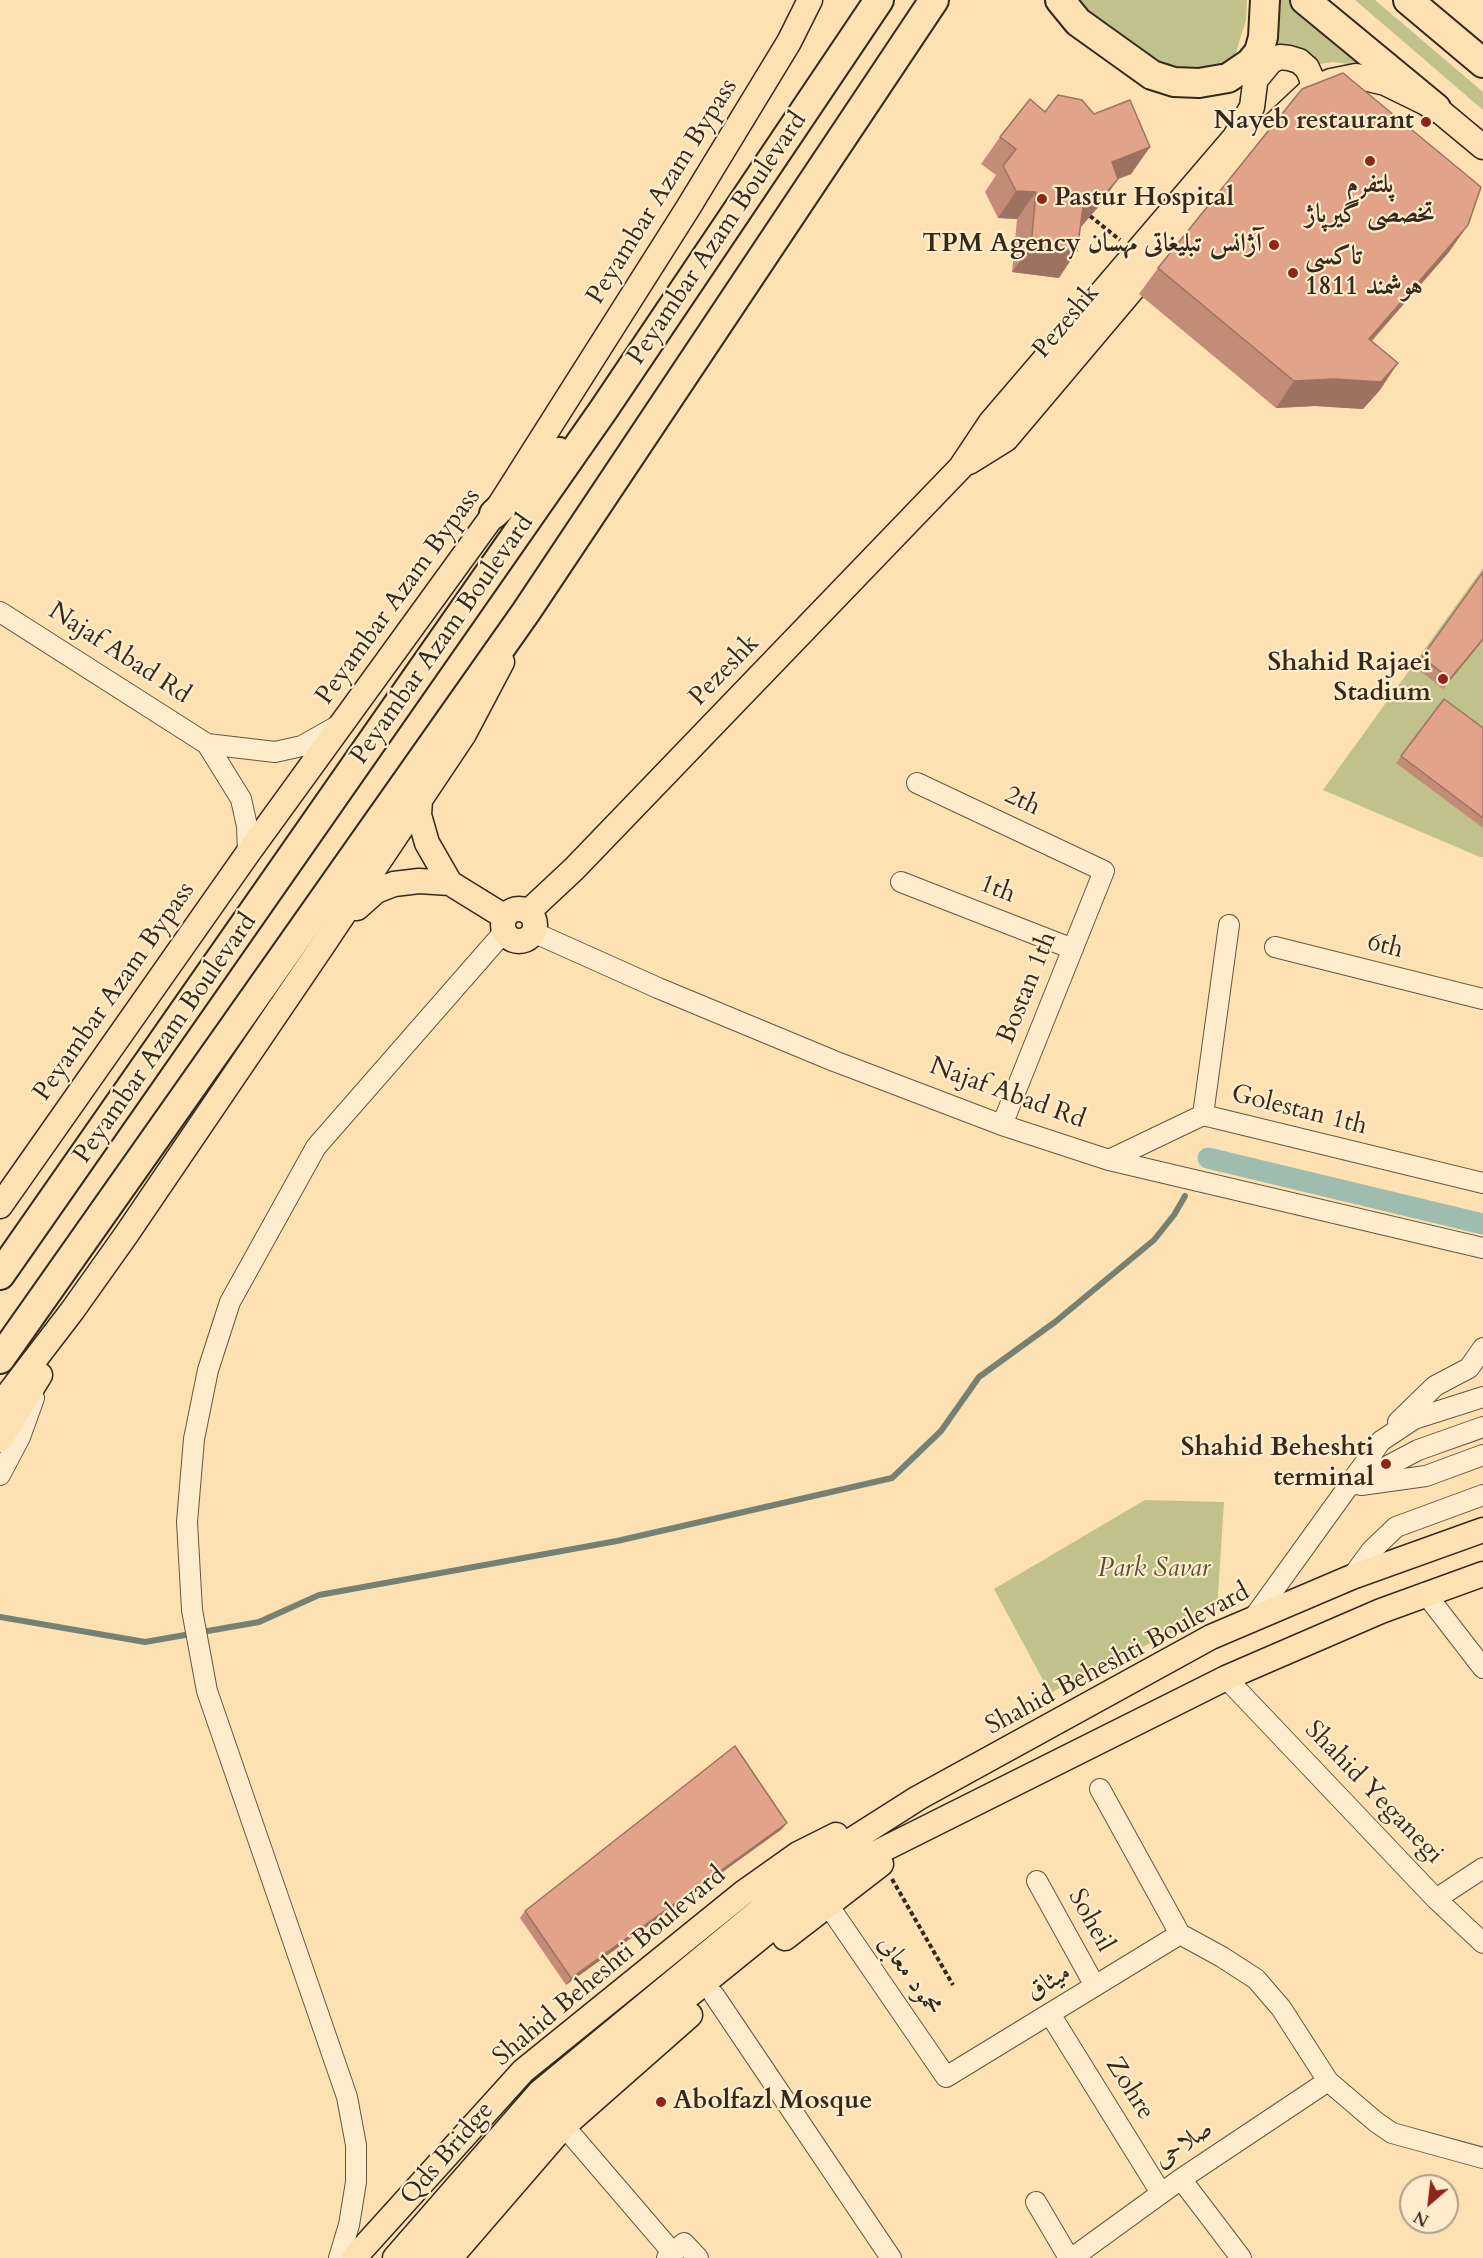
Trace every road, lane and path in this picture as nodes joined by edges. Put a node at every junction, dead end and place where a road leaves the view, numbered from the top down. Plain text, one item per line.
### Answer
1 (810, 0) edge
2 (879, 0) edge
3 (934, 0) edge
4 (1059, 0) edge
5 (1265, 0) edge
6 (1305, 0) edge
7 (1408, 0) edge
8 (1483, 63) edge
9 (1258, 65) junction
10 (1312, 89) junction
11 (1436, 108) junction
12 (1483, 147) edge
13 (1090, 216) edge
14 (1137, 254) junction
15 (604, 409) junction
16 (961, 467) junction
17 (494, 514) junction
18 (0, 612) edge
19 (526, 612) junction
20 (344, 723) junction
21 (207, 744) junction
22 (917, 783) dead end
23 (420, 800) junction
24 (248, 854) junction
25 (1104, 870) joint
26 (902, 882) dead end
27 (450, 883) junction
28 (531, 922) junction
29 (505, 925) junction
30 (1229, 925) dead end
31 (323, 945) junction
32 (1275, 947) dead end
33 (1073, 949) junction
34 (1483, 999) edge
35 (1203, 1115) junction
36 (1002, 1125) junction
37 (1109, 1160) junction
38 (1483, 1183) edge
39 (0, 1206) edge
40 (1483, 1248) edge
41 (0, 1275) edge
42 (72, 1311) junction
43 (1483, 1348) edge
44 (0, 1359) edge
45 (43, 1370) junction
46 (1483, 1397) edge
47 (0, 1405) edge
48 (1483, 1427) edge
49 (0, 1440) edge
50 (1381, 1441) junction
51 (1483, 1455) edge
52 (0, 1475) edge
53 (1348, 1487) junction
54 (1483, 1495) edge
55 (1483, 1530) edge
56 (1483, 1574) edge
57 (1352, 1577) junction
58 (1425, 1593) junction
59 (1252, 1620) junction
60 (1483, 1668) edge
61 (1226, 1678) junction
62 (1100, 1789) dead end
63 (918, 1798) junction
64 (923, 1831) junction
65 (883, 1863) junction
66 (828, 1868) junction
67 (1483, 1868) edge
68 (1037, 1881) dead end
69 (1436, 1899) junction
70 (828, 1905) junction
71 (1180, 1934) junction
72 (1483, 1943) edge
73 (953, 1985) dead end
74 (1095, 1986) junction
75 (714, 1995) junction
76 (1050, 2014) junction
77 (946, 2077) joint
78 (1328, 2081) junction
79 (564, 2126) junction
80 (1483, 2158) edge
81 (1181, 2179) junction
82 (1161, 2193) junction
83 (1036, 2202) dead end
84 (670, 2255) edge
85 (339, 2258) edge
86 (354, 2258) edge
87 (395, 2258) edge
88 (422, 2258) edge
89 (450, 2258) edge
90 (698, 2258) edge
91 (891, 2258) edge
92 (1070, 2258) edge
93 (1241, 2258) edge

1 - 17 main road, Peyambar Azam Bypass
2 - 15 highway, Peyambar Azam Boulevard
3 - 19 highway, Peyambar Azam Boulevard
4 - 9 highway
5 - 9 highway
6 - 11 highway
7 - 8 highway
9 - 10 main road
9 - 14 main road, Pezeshk
10 - 11 main road, Pezeshk
10 - 16 main road, Pezeshk
11 - 12 main road, Pezeshk
13 - 14 path
14 - 16 main road, Pezeshk
15 - 17 highway
15 - 41 highway, Peyambar Azam Boulevard
16 - 28 main road, Pezeshk
17 - 20 main road, Peyambar Azam Bypass
18 - 21 street, Najaf Abad Rd
19 - 23 main road, Peyambar Azam Boulevard
19 - 44 highway, Peyambar Azam Boulevard
20 - 21 street
20 - 24 main road, Peyambar Azam Bypass
21 - 24 street
22 - 25 street, 2th
23 - 27 main road
23 - 31 main road, Peyambar Azam Boulevard
24 - 39 main road, Peyambar Azam Bypass
25 - 33 street, Bostan 1th
26 - 33 street, 1th
27 - 29 main road
27 - 31 main road
28 - 29 main road
28 - 36 street, Najaf Abad Rd
29 - 85 street
30 - 35 street
31 - 42 main road, Peyambar Azam Boulevard
32 - 34 street, 6th
33 - 36 street, Bostan 1th
35 - 37 street, Golestan 1th
35 - 38 street, Golestan 1th
36 - 37 street, Najaf Abad Rd
37 - 40 street, Najaf Abad Rd
42 - 45 main road
42 - 47 main road, Peyambar Azam Boulevard
43 - 50 street
45 - 49 main road
45 - 52 street
46 - 50 street
48 - 53 street
50 - 53 street
51 - 53 street
53 - 59 street
54 - 57 street
55 - 57 main road, Shahid Beheshti Boulevard
56 - 58 main road
57 - 59 main road, Shahid Beheshti Boulevard
58 - 60 street
58 - 61 main road
59 - 63 main road, Shahid Beheshti Boulevard
61 - 64 main road
61 - 69 street, Shahid Yeganegi
62 - 71 street
63 - 66 main road, Shahid Beheshti Boulevard
63 - 86 main road, Shahid Beheshti Boulevard
64 - 65 main road
64 - 66 main road
65 - 70 main road
65 - 73 path
66 - 87 main road, Qds Bridge
66 - 88 main road, Qds Bridge
67 - 69 street
68 - 74 street, Soheil
69 - 72 street, Shahid Yeganegi
70 - 75 main road
70 - 77 street, محمود معابی
71 - 74 street, میثاق
71 - 78 street
74 - 76 street, میثاق
75 - 79 main road
75 - 91 street
76 - 77 street, میثاق
76 - 82 street, Zohre
78 - 80 street
78 - 81 street, صلاحی
79 - 84 street
79 - 89 main road
81 - 82 street, صلاحی
81 - 93 street
82 - 92 street, صلاحی
83 - 92 street
84 - 90 street

